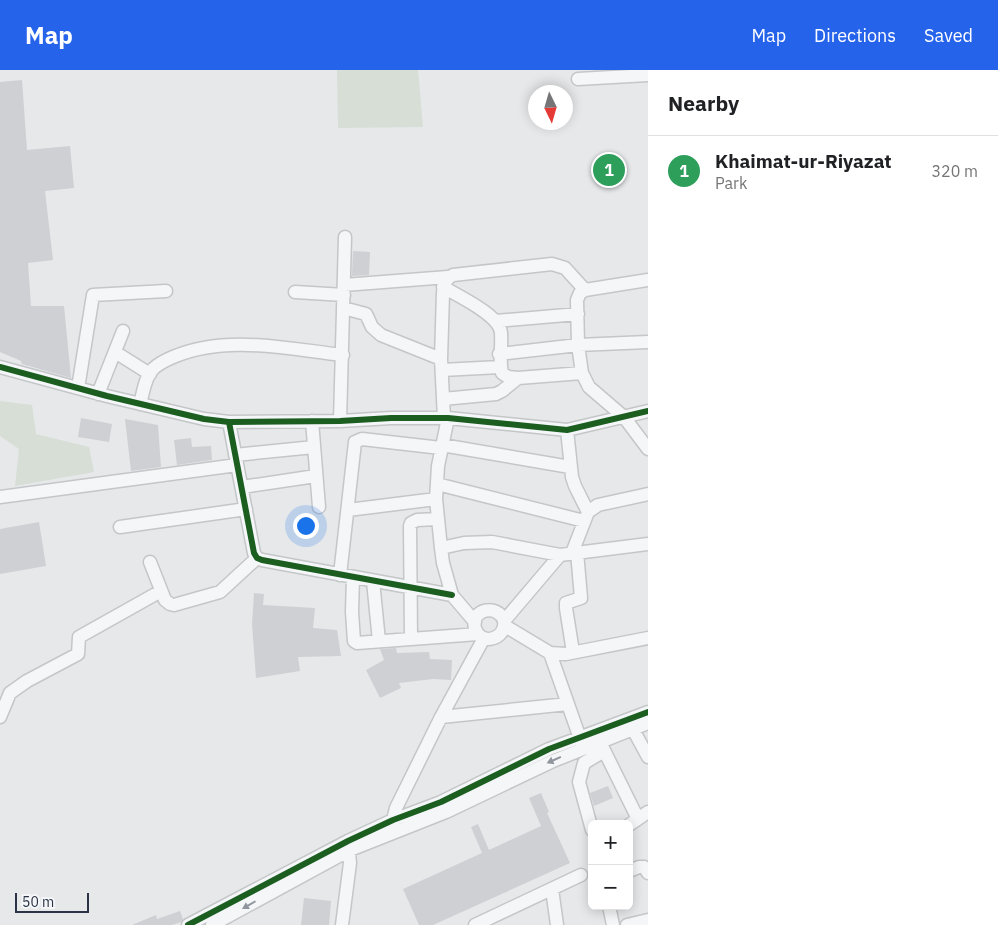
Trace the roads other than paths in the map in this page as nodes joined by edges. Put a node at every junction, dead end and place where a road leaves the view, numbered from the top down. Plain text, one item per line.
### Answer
1 (648, 75) edge
2 (578, 79) dead end
3 (345, 237) dead end
4 (648, 280) edge
5 (446, 282) junction
6 (344, 290) junction
7 (585, 290) junction
8 (166, 291) dead end
9 (295, 292) dead end
10 (343, 308) junction
11 (578, 314) junction
12 (495, 321) junction
13 (123, 332) dead end
14 (648, 342) edge
15 (578, 345) junction
16 (115, 352) junction
17 (499, 354) junction
18 (342, 355) junction
19 (442, 364) junction
20 (0, 367) edge
21 (500, 367) junction
22 (582, 372) junction
23 (150, 374) junction
24 (518, 378) junction
25 (78, 388) junction
26 (98, 394) junction
27 (443, 400) junction
28 (140, 404) junction
29 (648, 412) edge
30 (624, 417) junction
31 (446, 418) junction
32 (340, 420) junction
33 (312, 421) junction
34 (229, 422) junction
35 (567, 430) junction
36 (314, 447) junction
37 (441, 447) junction
38 (648, 449) edge
39 (236, 460) junction
40 (570, 467) junction
41 (316, 476) junction
42 (437, 484) junction
43 (242, 487) junction
44 (648, 494) edge
45 (0, 497) edge
46 (436, 500) junction
47 (319, 507) dead end
48 (246, 510) junction
49 (348, 510) junction
50 (586, 517) junction
51 (437, 519) junction
52 (120, 527) dead end
53 (648, 544) edge
54 (441, 548) junction
55 (569, 554) junction
56 (257, 558) junction
57 (150, 562) dead end
58 (340, 575) junction
59 (353, 577) junction
60 (373, 581) junction
61 (411, 588) junction
62 (162, 591) junction
63 (452, 596) junction
64 (504, 624) junction
65 (479, 631) junction
66 (411, 638) junction
67 (648, 638) edge
68 (379, 641) junction
69 (573, 652) junction
70 (550, 654) junction
71 (568, 704) junction
72 (648, 712) edge
73 (0, 717) edge
74 (441, 717) junction
75 (648, 723) edge
76 (630, 724) junction
77 (600, 741) junction
78 (582, 743) junction
79 (648, 758) edge
80 (638, 819) edge
81 (589, 820) edge
82 (394, 825) junction
83 (349, 845) junction
84 (633, 869) edge
85 (648, 873) edge
86 (581, 875) dead end
87 (552, 889) junction
88 (610, 910) edge
89 (648, 920) edge
90 (188, 925) edge
91 (212, 925) edge
92 (342, 925) edge
93 (475, 925) edge
94 (557, 925) edge
95 (612, 925) edge
96 (627, 925) edge

1 - 2 street
3 - 6 street
4 - 7 street
5 - 6 street
5 - 7 street
5 - 12 street
5 - 19 street
6 - 9 street
6 - 10 street
7 - 11 street
8 - 25 street
10 - 18 street
10 - 19 street
11 - 12 street
11 - 15 street
12 - 17 street
13 - 16 street
14 - 15 street
15 - 17 street
15 - 22 street
16 - 23 street
16 - 26 street
17 - 21 street
18 - 23 street
18 - 32 street
19 - 21 street
19 - 27 street
20 - 25 street
21 - 24 street
22 - 24 street
22 - 30 street
23 - 28 street
24 - 27 street
25 - 26 street
26 - 28 street
27 - 31 street
28 - 34 street
29 - 30 street
30 - 35 street
30 - 38 street
31 - 32 street
31 - 35 street
31 - 37 street
32 - 33 street
33 - 34 street
33 - 36 street
34 - 39 street
35 - 40 street
36 - 39 street
36 - 41 street
37 - 40 street
37 - 42 street
37 - 49 street
39 - 43 street
39 - 45 street
40 - 50 street
41 - 43 street
41 - 47 street
42 - 46 street
42 - 50 street
43 - 48 street
44 - 50 street
46 - 49 street
46 - 51 street
48 - 52 street
48 - 56 street
49 - 58 street
50 - 55 street
51 - 54 street
51 - 61 street
53 - 55 street
54 - 55 street
54 - 63 street
55 - 64 street
55 - 69 street
56 - 58 street
56 - 62 street
57 - 62 street
58 - 59 street
59 - 60 street
59 - 68 street
60 - 61 street
60 - 68 street
61 - 63 street
61 - 66 street
62 - 73 street
63 - 65 street
64 - 65 street
64 - 65 street
64 - 70 street
65 - 66 street
65 - 74 street
66 - 68 street
67 - 69 street
69 - 70 street
70 - 71 street
71 - 74 street
71 - 78 street
72 - 76 street
74 - 82 street
75 - 76 street
76 - 77 street
76 - 79 street
77 - 78 street
77 - 80 street
77 - 81 street
78 - 82 street
82 - 83 street
83 - 90 street
83 -> 91 street
83 - 92 street
84 - 85 street
86 - 87 street
87 - 93 street
87 - 94 street
88 - 95 street
89 - 96 street

